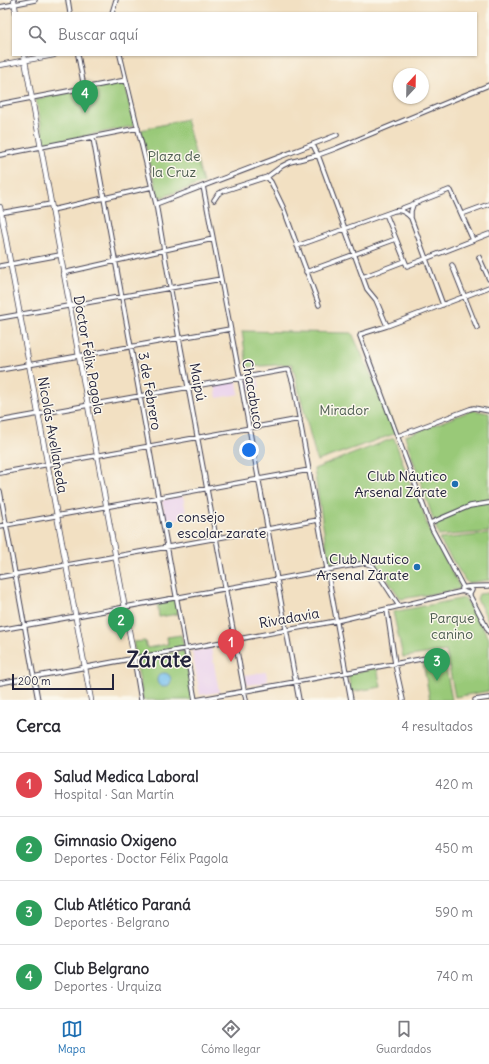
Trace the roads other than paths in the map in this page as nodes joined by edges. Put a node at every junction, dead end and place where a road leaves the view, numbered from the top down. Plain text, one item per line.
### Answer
1 (35, 0) edge
2 (68, 0) edge
3 (116, 0) edge
4 (14, 2) edge
5 (0, 7) edge
6 (16, 12) edge
7 (70, 12) edge
8 (112, 12) edge
9 (39, 56) edge
10 (78, 56) edge
11 (120, 56) edge
12 (24, 57) edge
13 (0, 65) edge
14 (126, 80) junction
15 (489, 85) edge
16 (84, 87) junction
17 (32, 97) junction
18 (0, 104) edge
19 (138, 128) junction
20 (337, 135) dead end
21 (93, 138) junction
22 (313, 145) junction
23 (41, 147) junction
24 (318, 155) junction
25 (0, 156) edge
26 (267, 177) junction
27 (203, 186) junction
28 (152, 187) junction
29 (104, 198) junction
30 (214, 200) dead end
31 (51, 204) junction
32 (156, 204) junction
33 (489, 204) edge
34 (413, 205) junction
35 (0, 207) edge
36 (52, 210) junction
37 (401, 210) junction
38 (1, 213) edge
39 (386, 214) junction
40 (462, 214) junction
41 (411, 218) junction
42 (345, 229) junction
43 (489, 234) edge
44 (213, 239) junction
45 (396, 239) junction
46 (473, 240) junction
47 (297, 246) junction
48 (164, 250) junction
49 (60, 254) junction
50 (355, 255) junction
51 (479, 257) dead end
52 (426, 259) junction
53 (115, 261) junction
54 (405, 261) junction
55 (10, 265) junction
56 (452, 265) dead end
57 (0, 266) edge
58 (306, 272) junction
59 (63, 273) junction
60 (363, 277) junction
61 (221, 279) junction
62 (489, 279) edge
63 (489, 287) edge
64 (170, 288) junction
65 (122, 296) junction
66 (465, 297) junction
67 (319, 305) dead end
68 (443, 305) junction
69 (69, 306) junction
70 (20, 315) junction
71 (0, 318) edge
72 (387, 326) junction
73 (477, 328) dead end
74 (230, 329) junction
75 (179, 338) junction
76 (131, 347) junction
77 (78, 356) junction
78 (29, 365) junction
79 (0, 370) edge
80 (240, 378) junction
81 (188, 387) junction
82 (140, 396) junction
83 (88, 405) junction
84 (489, 411) edge
85 (38, 414) junction
86 (300, 419) junction
87 (0, 421) edge
88 (248, 428) junction
89 (398, 436) junction
90 (198, 437) junction
91 (149, 446) junction
92 (97, 456) junction
93 (47, 464) junction
94 (309, 470) junction
95 (0, 473) edge
96 (258, 479) junction
97 (207, 488) junction
98 (0, 491) edge
99 (158, 497) junction
100 (489, 503) edge
101 (106, 506) junction
102 (56, 515) junction
103 (318, 520) junction
104 (430, 523) junction
105 (6, 524) junction
106 (0, 526) edge
107 (268, 529) junction
108 (216, 538) junction
109 (167, 547) junction
110 (116, 556) junction
111 (66, 566) junction
112 (327, 570) junction
113 (15, 575) junction
114 (0, 577) edge
115 (276, 579) junction
116 (469, 587) junction
117 (489, 587) edge
118 (226, 588) junction
119 (463, 589) junction
120 (470, 593) junction
121 (176, 597) junction
122 (125, 606) junction
123 (399, 606) junction
124 (387, 610) junction
125 (75, 616) junction
126 (336, 621) junction
127 (25, 626) junction
128 (0, 630) edge
129 (286, 630) junction
130 (489, 632) edge
131 (235, 639) junction
132 (185, 648) junction
133 (443, 655) dead end
134 (134, 658) junction
135 (396, 664) junction
136 (85, 667) junction
137 (345, 672) junction
138 (34, 676) junction
139 (295, 682) junction
140 (0, 683) edge
141 (244, 691) junction
142 (489, 698) edge
143 (38, 700) edge
144 (91, 700) edge
145 (142, 700) edge
146 (195, 700) edge
147 (246, 700) edge
148 (299, 700) edge
149 (351, 700) edge
150 (403, 700) edge
151 (475, 700) edge

1 - 4 street
2 - 7 street
3 - 8 street
4 - 5 street
4 - 6 street
9 - 12 street
10 - 16 street
11 - 14 street
12 - 13 street
12 - 17 street, Doctor Félix Pagola
14 - 16 street
14 - 19 street
15 - 24 street
16 - 17 street
17 - 18 street
17 - 23 street, Doctor Félix Pagola
19 - 21 street
19 - 28 street, Maipú
20 - 22 street
21 - 23 street
21 - 29 street, 3 de Febrero
22 - 24 street
22 - 27 street
23 - 25 street
23 - 31 street, Doctor Félix Pagola
24 - 26 street
24 - 42 street
26 - 30 street
26 - 47 street
27 - 32 street
27 - 44 street, Chacabuco
28 - 29 street
28 - 32 street, Maipú
29 - 36 street
29 - 53 street, 3 de Febrero
31 - 36 street, Doctor Félix Pagola
31 - 38 street
32 - 48 street, Maipú
33 - 40 street
34 - 37 street
34 - 40 street
34 - 41 street
35 - 38 street, Nicolás Avellaneda
36 - 49 street, Doctor Félix Pagola
37 - 39 street
37 - 41 street
38 - 55 street, Nicolás Avellaneda
39 - 42 street
39 - 45 street
40 - 46 street
41 - 52 street
42 - 47 street
42 - 50 street
43 - 46 street
44 - 48 street
44 - 61 street, Chacabuco
45 - 50 street
45 - 54 street
46 - 52 street
47 - 58 street
48 - 53 street
48 - 64 street, Maipú
49 - 55 street
49 - 59 street, Doctor Félix Pagola
50 - 58 street
50 - 60 street
51 - 62 street
52 - 54 street
52 - 68 street
53 - 59 street
53 - 65 street, 3 de Febrero
54 - 60 street
55 - 57 street
55 - 70 street, Nicolás Avellaneda
56 - 66 street
58 - 67 street
59 - 69 street, Doctor Félix Pagola
60 - 72 street
61 - 64 street
61 - 74 street, Chacabuco
63 - 66 street
64 - 65 street
64 - 75 street, Maipú
65 - 69 street
65 - 76 street, 3 de Febrero
66 - 68 street
66 - 73 street
68 - 72 street
69 - 70 street
69 - 77 street, Doctor Félix Pagola
70 - 71 street
70 - 78 street, Nicolás Avellaneda
72 - 89 street
74 - 75 street
74 - 80 street, Chacabuco
75 - 76 street
75 - 81 street, Maipú
76 - 77 street
76 - 82 street, 3 de Febrero
77 - 78 street
77 - 83 street, Doctor Félix Pagola
78 - 79 street
78 - 85 street, Nicolás Avellaneda
80 - 81 street
80 - 86 street
80 - 88 street, Chacabuco
81 - 82 street
81 - 90 street, Maipú
82 - 83 street
82 - 91 street, 3 de Febrero
83 - 85 street
83 - 92 street, Doctor Félix Pagola
84 - 89 street
85 - 87 street
85 - 93 street, Nicolás Avellaneda
86 - 88 street
86 - 94 street
88 - 90 street
88 - 96 street, Chacabuco
89 - 104 street
90 - 91 street
90 - 97 street, Maipú
91 - 92 street
91 - 99 street, 3 de Febrero
92 - 93 street
92 - 101 street, Doctor Félix Pagola
93 - 95 street
93 - 102 street, Nicolás Avellaneda
94 - 96 street
94 - 103 street
96 - 97 street
96 - 107 street, Chacabuco
97 - 99 street
97 - 108 street, Maipú
98 - 105 street
99 - 101 street
99 - 109 street, 3 de Febrero
100 - 104 street
101 - 102 street
101 - 110 street, Doctor Félix Pagola
102 - 105 street
102 - 111 street, Nicolás Avellaneda
103 - 107 street
103 - 112 street
104 - 119 street
105 - 106 street
105 - 113 street
107 - 108 street
107 - 115 street, Chacabuco
108 - 109 street
108 - 118 street, Maipú
109 - 110 street
109 - 121 street, 3 de Febrero
110 - 111 street
110 - 122 street, Doctor Félix Pagola
111 - 113 street
111 - 125 street, Nicolás Avellaneda
112 - 115 street
112 - 123 street
112 - 126 street
113 - 114 street
113 - 127 street
115 - 118 street
115 - 129 street, Chacabuco
116 - 117 street, Rivadavia
116 - 119 street, Rivadavia
116 - 120 street
117 - 120 street, Rivadavia
118 - 121 street
118 - 131 street, Maipú
119 - 120 street
119 - 123 street, Rivadavia
120 - 130 street
121 - 122 street
121 - 132 street, 3 de Febrero
122 - 125 street
122 - 134 street, Doctor Félix Pagola
123 - 124 street, Rivadavia
124 - 126 street, Rivadavia
124 - 135 street
125 - 127 street
125 - 136 street, Nicolás Avellaneda
126 - 129 street, Rivadavia
126 - 137 street
127 - 128 street
127 - 138 street
129 - 131 street, Rivadavia
129 - 139 street, Chacabuco
131 - 132 street, Rivadavia
131 - 141 street, Maipú
132 - 134 street, Rivadavia
132 - 146 street, 3 de Febrero
133 - 135 street
134 - 136 street, Rivadavia
134 - 145 street
135 - 137 street
135 - 150 street
136 - 138 street, Rivadavia
136 - 144 street, Nicolás Avellaneda
137 - 139 street
137 - 149 street
138 - 140 street, Rivadavia
138 - 143 street
139 - 141 street
139 - 148 street, Chacabuco
141 - 146 street
141 - 147 street, Maipú
142 - 151 street

